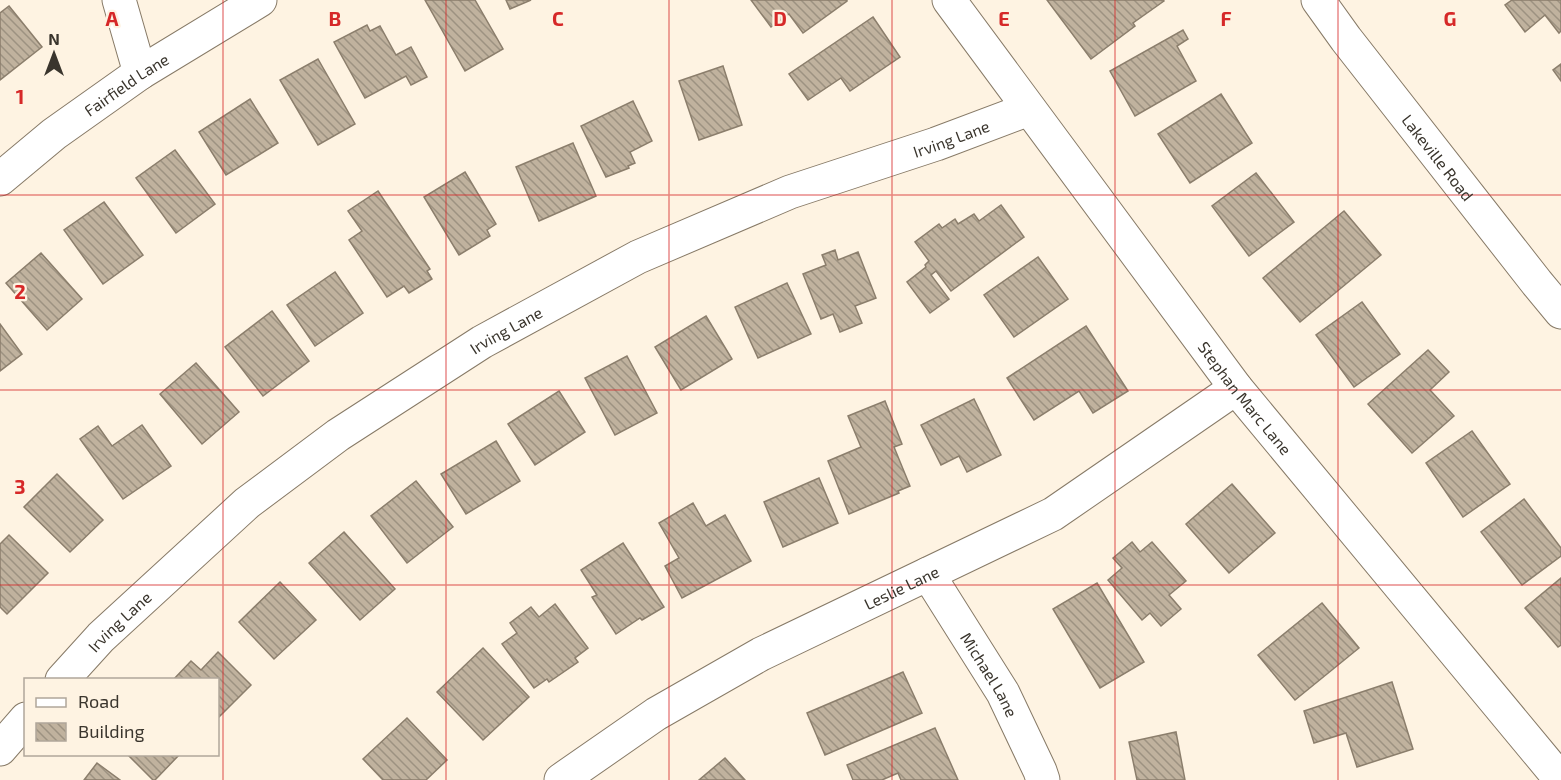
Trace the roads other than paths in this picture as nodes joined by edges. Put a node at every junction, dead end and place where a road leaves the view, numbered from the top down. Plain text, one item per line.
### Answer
1 (119, 0) edge
2 (260, 0) edge
3 (949, 0) edge
4 (1318, 0) edge
5 (140, 73) junction
6 (1029, 109) junction
7 (0, 179) edge
8 (1561, 312) edge
9 (1236, 388) junction
10 (928, 574) junction
11 (64, 678) edge
12 (24, 721) edge
13 (0, 749) edge
14 (561, 780) edge
15 (1043, 780) edge
16 (1561, 780) edge

1 - 5 street
2 - 5 street, Fairfield Lane
3 - 6 street, Stephan Marc Lane
4 - 8 street, Lakeville Road
5 - 7 street, Fairfield Lane
6 - 9 street, Stephan Marc Lane
6 - 11 street, Irving Lane
9 - 10 street, Leslie Lane
9 - 16 street, Stephan Marc Lane
10 - 14 street, Leslie Lane
10 - 15 street, Michael Lane
12 - 13 street

